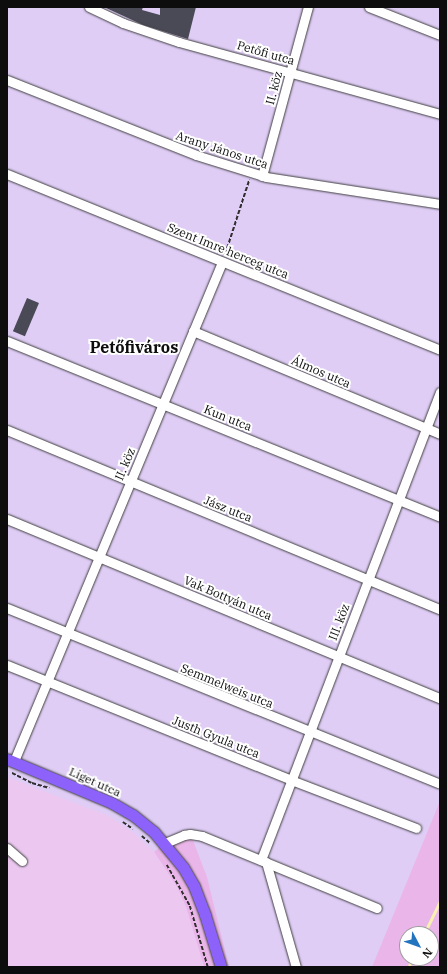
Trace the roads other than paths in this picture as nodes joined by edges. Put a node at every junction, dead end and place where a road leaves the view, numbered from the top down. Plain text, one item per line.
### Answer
1 (89, 7) edge
2 (308, 7) edge
3 (369, 7) edge
4 (440, 35) edge
5 (290, 73) junction
6 (8, 84) edge
7 (440, 114) edge
8 (7, 174) edge
9 (262, 176) junction
10 (440, 204) edge
11 (222, 262) junction
12 (193, 331) junction
13 (7, 341) edge
14 (440, 350) edge
15 (440, 392) edge
16 (163, 404) junction
17 (426, 428) junction
18 (7, 430) edge
19 (440, 434) edge
20 (130, 482) junction
21 (399, 500) junction
22 (440, 517) edge
23 (7, 519) edge
24 (99, 557) junction
25 (368, 580) junction
26 (7, 608) edge
27 (440, 609) edge
28 (67, 634) junction
29 (339, 656) junction
30 (7, 665) edge
31 (47, 682) junction
32 (440, 698) edge
33 (310, 732) junction
34 (11, 760) edge
35 (292, 780) junction
36 (439, 783) edge
37 (416, 828) dead end
38 (164, 843) junction
39 (7, 848) edge
40 (263, 860) junction
41 (22, 861) dead end
42 (377, 908) dead end
43 (221, 967) edge
44 (296, 967) edge

1 - 5 street, Petőfi utca
2 - 5 street, II. köz
3 - 4 street
5 - 7 street, Petőfi utca
5 - 9 street, II. köz
6 - 9 street, Arany János utca
8 - 11 street, Szent Imre herceg utca
9 - 10 street, Arany János utca
11 - 12 street, II. köz
11 - 14 street, Szent Imre herceg utca
12 - 16 street, II. köz
12 - 17 street, Álmos utca
13 - 16 street, Kun utca
15 - 17 street, III. köz
16 - 20 street, II. köz
16 - 21 street, Kun utca
17 - 19 street, Álmos utca
17 - 21 street, III. köz
18 - 20 street, Jász utca
20 - 24 street, II. köz
20 - 25 street, Jász utca
21 - 22 street, Kun utca
21 - 25 street, III. köz
23 - 24 street, Vak Bottyán utca
24 - 28 street, II. köz
24 - 29 street, Vak Bottyán utca
25 - 27 street, Jász utca
25 - 29 street, III. köz
26 - 28 street, Semmelweis utca
28 - 31 street, II. köz
28 - 33 street, Semmelweis utca
29 - 32 street, Vak Bottyán utca
29 - 33 street, III. köz
30 - 31 street, Justh Gyula utca
31 - 34 street, II. köz
31 - 35 street, Justh Gyula utca
33 - 35 street, III. köz
33 - 36 street, Semmelweis utca
34 - 38 main road, Liget utca
35 - 37 street, Justh Gyula utca
35 - 40 street, III. köz
38 - 40 street
38 - 43 main road, Liget utca
39 - 41 street
40 - 42 street
40 - 44 street

